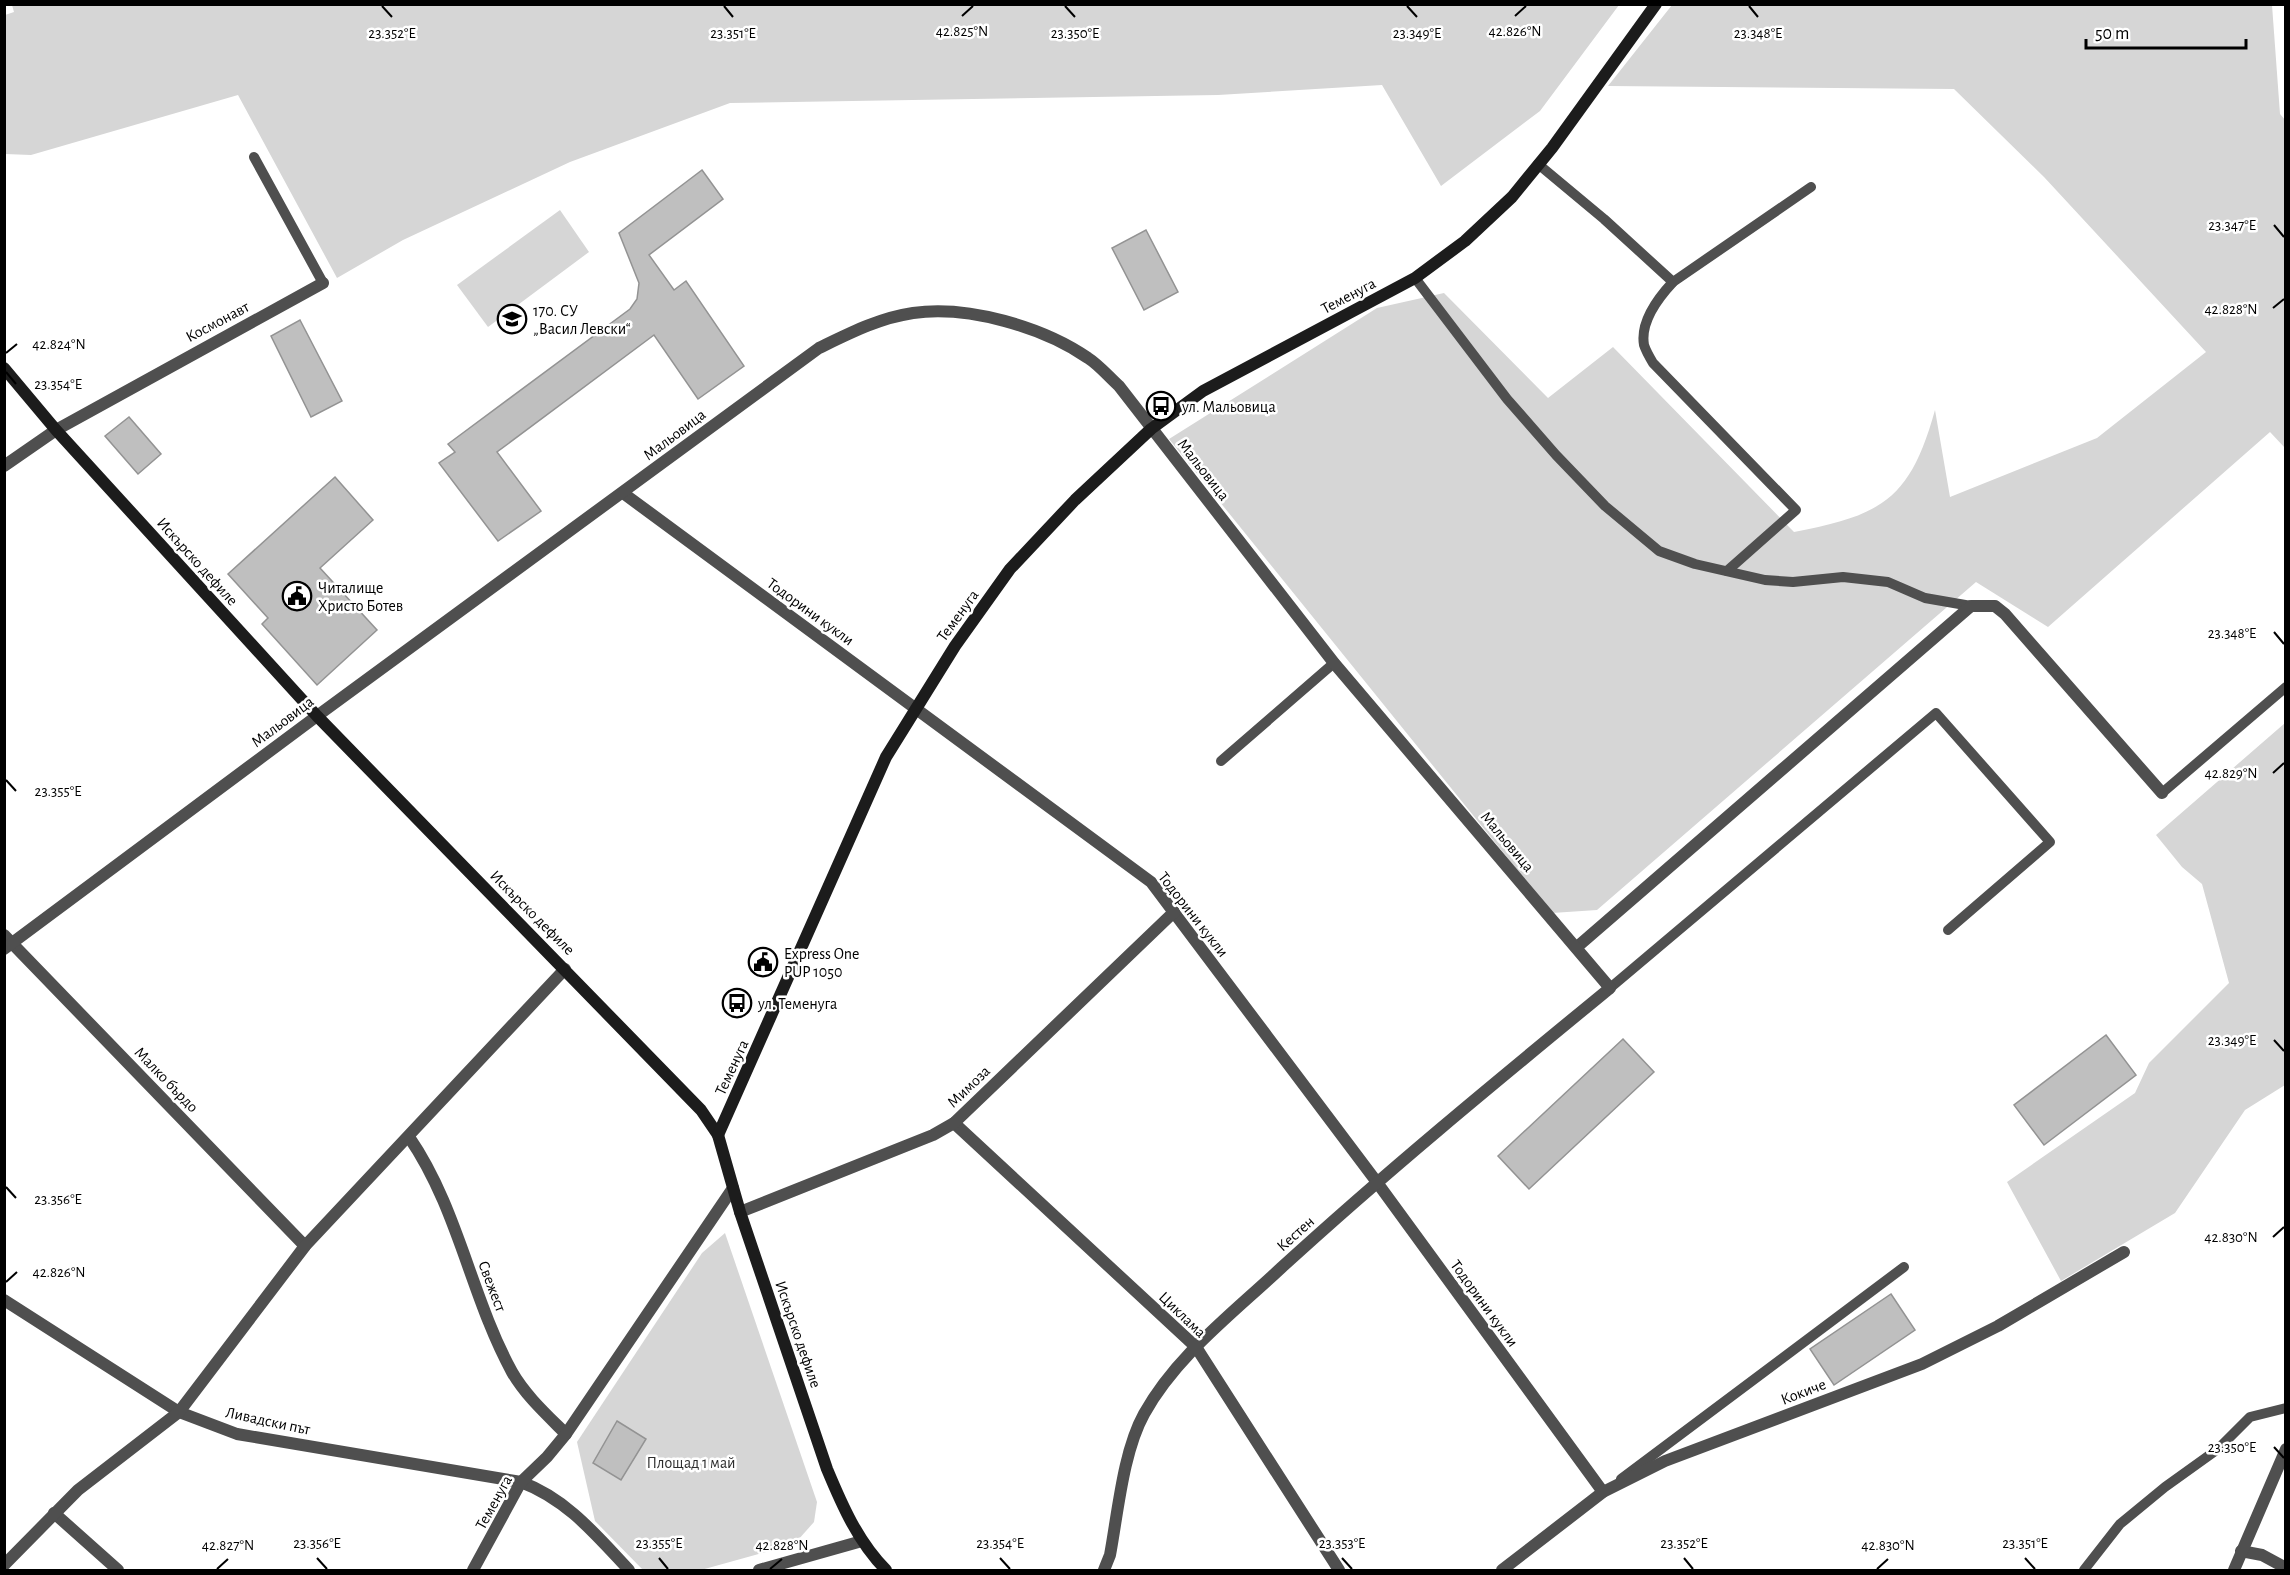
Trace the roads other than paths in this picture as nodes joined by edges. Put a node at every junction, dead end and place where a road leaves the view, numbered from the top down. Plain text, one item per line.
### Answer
1 (1656, 4) edge
2 (254, 157) dead end
3 (1539, 164) junction
4 (1811, 187) dead end
5 (1414, 278) junction
6 (1673, 282) junction
7 (323, 283) joint
8 (4, 368) edge
9 (1151, 429) junction
10 (57, 430) junction
11 (4, 466) edge
12 (623, 494) junction
13 (1727, 571) junction
14 (1971, 606) junction
15 (1334, 663) junction
16 (2286, 687) edge
17 (915, 707) junction
18 (316, 716) junction
19 (1221, 761) dead end
20 (2162, 793) joint
21 (1174, 912) junction
22 (1948, 930) dead end
23 (7, 942) edge
24 (1577, 946) junction
25 (566, 969) junction
26 (1610, 988) junction
27 (954, 1123) junction
28 (718, 1135) junction
29 (409, 1137) junction
30 (1376, 1181) junction
31 (733, 1188) junction
32 (740, 1212) junction
33 (305, 1246) junction
34 (2124, 1252) dead end
35 (1904, 1267) dead end
36 (4, 1300) edge
37 (1196, 1347) junction
38 (2286, 1408) edge
39 (179, 1412) junction
40 (566, 1434) junction
41 (2286, 1449) edge
42 (521, 1482) junction
43 (1603, 1492) junction
44 (54, 1513) junction
45 (862, 1541) junction
46 (2241, 1551) junction
47 (613, 1553) junction
48 (4, 1565) edge
49 (2286, 1568) edge
50 (118, 1570) edge
51 (473, 1570) edge
52 (619, 1570) edge
53 (629, 1570) edge
54 (759, 1570) edge
55 (886, 1570) edge
56 (1104, 1570) edge
57 (1339, 1570) edge
58 (1502, 1570) edge
59 (2084, 1570) edge
60 (2234, 1570) edge

1 - 3 main road, Теменуга
2 - 7 lane, Космонавт
3 - 5 main road, Теменуга
3 - 6 lane
4 - 6 lane
5 - 9 main road, Теменуга
5 - 13 lane
6 - 13 lane
7 - 10 street, Космонавт
8 - 10 main road, Искърско дефиле
9 - 12 street, Мальовица
9 - 15 street, Мальовица
9 - 17 main road, Теменуга
10 - 11 street, Космонавт
10 - 18 main road, Искърско дефиле
12 - 17 street, Тодорини кукли
12 - 18 street, Мальовица
13 - 14 lane
14 - 20 street
14 - 24 street
15 - 19 lane
15 - 24 street, Мальовица
16 - 20 lane
17 - 21 street, Тодорини кукли
17 - 28 main road, Теменуга
18 - 23 street, Мальовица
18 - 25 main road, Искърско дефиле
21 - 27 street, Мимоза
21 - 30 street, Тодорини кукли
22 - 26 lane
23 - 33 street, Малко бърдо
24 - 26 street, Мальовица
25 - 28 main road, Искърско дефиле
25 - 29 street
26 - 30 street, Кестен
27 - 32 street, Мимоза
27 - 37 street, Циклама
28 - 31 main road, Искърско дефиле
29 - 33 street
29 - 40 street, Свежест
30 - 37 street, Кестен
30 - 43 street, Тодорини кукли
31 - 32 main road, Искърско дефиле
31 - 40 street, Теменуга
32 - 45 main road, Искърско дефиле
33 - 39 street
34 - 43 street, Кокиче
35 - 43 lane
36 - 39 street, Ливадски път
37 - 56 street, Кестен
37 - 57 street, Циклама
38 - 59 lane
39 - 42 street, Ливадски път
39 - 44 street
40 - 42 street, Теменуга
41 - 46 street
42 - 47 street, Ливадски път
42 - 51 street, Теменуга
43 - 58 street, Кокиче
44 - 48 street
44 - 50 street
45 - 54 street
45 - 55 main road, Искърско дефиле
46 - 49 street
46 - 60 street
47 - 52 street
47 - 53 street, Ливадски път

